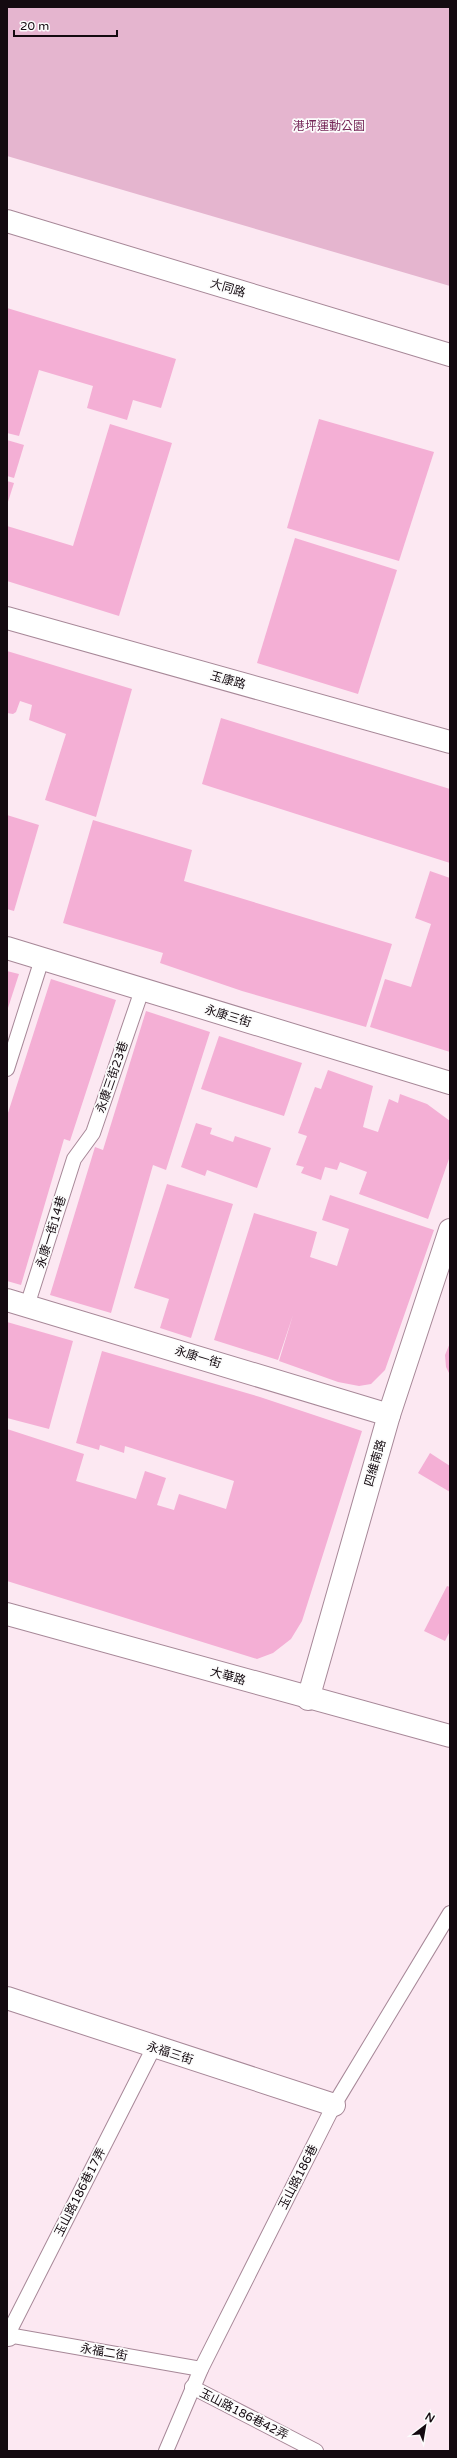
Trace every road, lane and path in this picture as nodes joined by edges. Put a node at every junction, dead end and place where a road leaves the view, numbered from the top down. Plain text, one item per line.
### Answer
1 (7, 221) edge
2 (450, 355) edge
3 (7, 618) edge
4 (450, 742) edge
5 (7, 948) edge
6 (42, 960) junction
7 (142, 990) junction
8 (7, 1069) edge
9 (450, 1083) edge
10 (74, 1159) joint
11 (450, 1230) edge
12 (17, 1303) edge
13 (389, 1415) junction
14 (7, 1614) edge
15 (308, 1699) junction
16 (450, 1736) edge
17 (450, 1913) edge
18 (7, 1998) edge
19 (154, 2047) junction
20 (334, 2105) junction
21 (7, 2335) edge
22 (201, 2369) junction
23 (192, 2387) junction
24 (166, 2451) edge
25 (316, 2451) edge

1 - 2 street, 大同路
3 - 4 street, 玉康路
5 - 6 street, 永康三街
6 - 7 street, 永康三街
6 - 8 lane
7 - 9 street, 永康三街
7 - 10 lane, 永康三街23巷
10 - 12 lane, 永康一街14巷
11 - 13 street, 四維南路
12 - 13 street, 永康一街
13 - 15 street, 四維南路
14 - 15 street, 大華路
15 - 16 street, 大華路
17 - 20 lane, 玉山路186巷
18 - 19 street, 永福三街
19 - 20 street, 永福三街
19 - 21 lane, 玉山路186巷17弄
20 - 22 lane, 玉山路186巷
21 - 22 lane, 永福二街
22 - 23 lane, 玉山路186巷
23 - 24 lane, 玉山路186巷
23 - 25 lane, 玉山路186巷42弄

